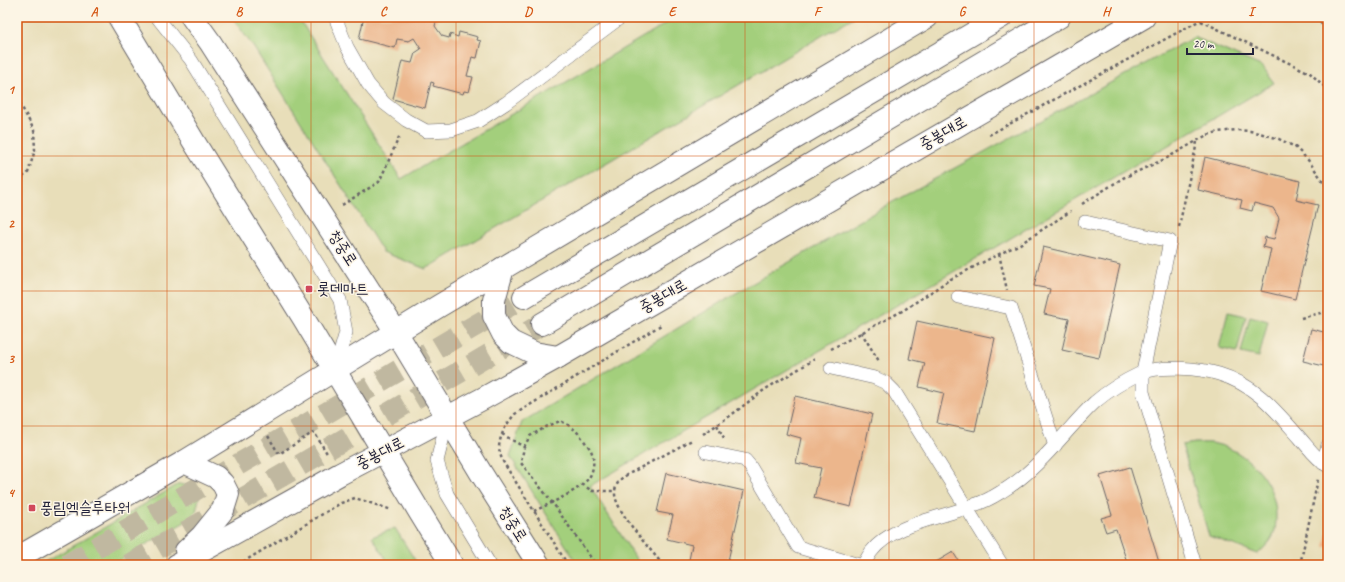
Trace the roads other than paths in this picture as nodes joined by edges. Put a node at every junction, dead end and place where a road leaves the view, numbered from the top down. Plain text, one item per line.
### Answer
1 (119, 17) edge
2 (157, 17) edge
3 (192, 17) edge
4 (335, 17) edge
5 (621, 17) edge
6 (927, 17) edge
7 (1001, 17) edge
8 (1059, 17) edge
9 (1144, 17) edge
10 (1085, 222) dead end
11 (504, 268) junction
12 (524, 297) tunnel mouth
13 (958, 297) dead end
14 (542, 324) tunnel mouth
15 (396, 332) junction
16 (558, 357) junction
17 (831, 368) dead end
18 (335, 370) junction
19 (1143, 372) junction
20 (448, 417) junction
21 (1328, 445) edge
22 (1055, 446) junction
23 (383, 451) junction
24 (706, 452) dead end
25 (184, 462) junction
26 (1326, 464) edge
27 (966, 508) junction
28 (17, 558) edge
29 (170, 565) edge
30 (177, 565) edge
31 (452, 565) edge
32 (490, 565) edge
33 (539, 565) edge
34 (859, 565) edge
35 (863, 565) edge
36 (1002, 565) edge
37 (1195, 565) edge

1 - 18 main road
2 - 18 lane
3 - 15 main road, 청중로
4 - 5 lane
6 - 11 main road
7 - 12 main road
8 - 14 main road
9 - 16 main road, 중봉대로
10 - 19 lane
11 - 15 main road
11 - 16 main road
13 - 22 lane
15 - 18 main road
15 - 20 main road, 청중로
16 - 20 main road, 중봉대로
17 - 27 lane
18 - 23 main road
18 - 25 main road
19 - 22 lane
19 - 26 lane
19 - 37 lane
20 - 23 main road, 중봉대로
20 - 32 lane
20 - 33 main road, 청중로
21 - 26 lane
22 - 27 lane
23 - 30 main road, 중봉대로
23 - 31 main road
24 - 34 lane
25 - 28 main road
25 - 29 main road
27 - 35 lane
27 - 36 lane

